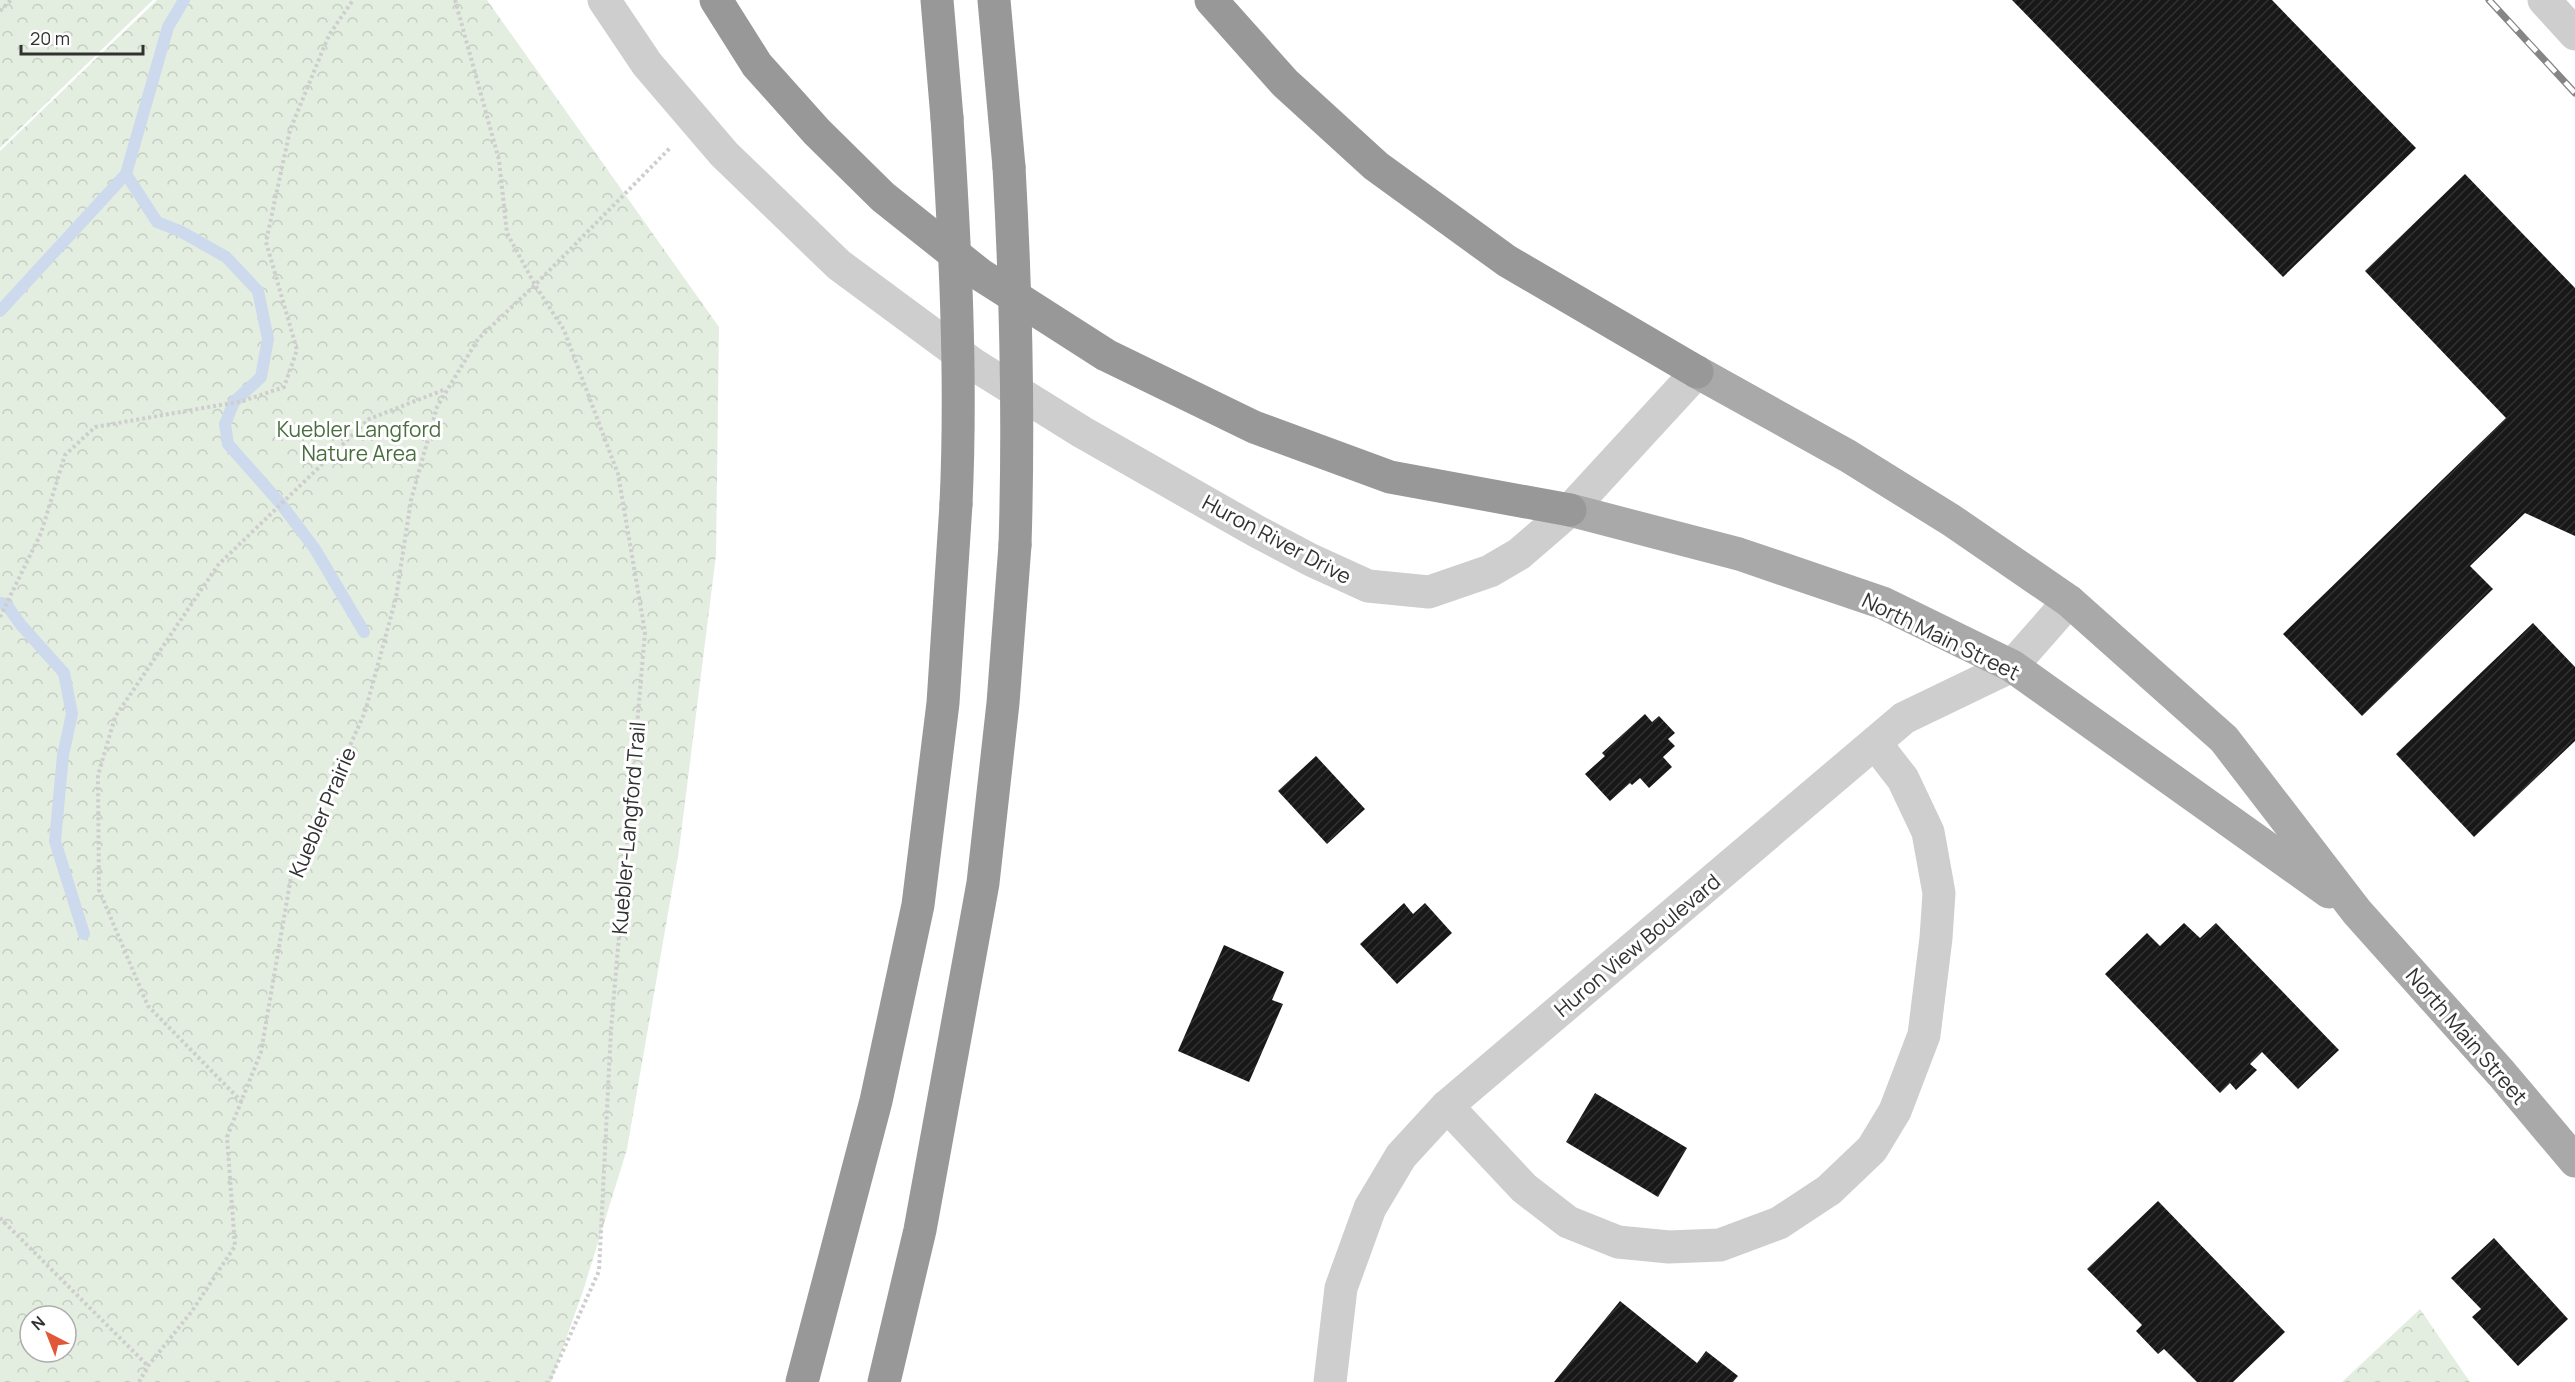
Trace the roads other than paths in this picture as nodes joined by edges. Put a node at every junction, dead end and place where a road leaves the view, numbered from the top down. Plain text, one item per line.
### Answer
1 (604, 0) edge
2 (717, 0) edge
3 (937, 0) edge
4 (994, 0) edge
5 (1211, 0) edge
6 (2544, 0) edge
7 (2575, 34) edge
8 (1697, 372) junction
9 (1570, 510) junction
10 (2069, 601) junction
11 (2012, 666) junction
12 (1875, 743) junction
13 (2357, 912) junction
14 (1447, 1106) junction
15 (2575, 1161) edge
16 (802, 1382) edge
17 (884, 1382) edge
18 (1330, 1382) edge

1 - 9 street, Huron River Drive
2 - 9 highway
3 - 16 highway, bridge
4 - 17 highway, bridge
5 - 8 highway
6 - 7 street
8 - 9 street, Huron River Drive
8 - 10 main road, North Main Street
9 - 11 main road, North Main Street
10 - 11 street, Huron View Boulevard
10 - 13 main road, North Main Street
11 - 12 street, Huron View Boulevard
11 - 13 main road, North Main Street
12 - 14 street, Huron View Boulevard
12 - 14 street
13 - 15 main road, North Main Street
14 - 18 street, Huron View Boulevard

